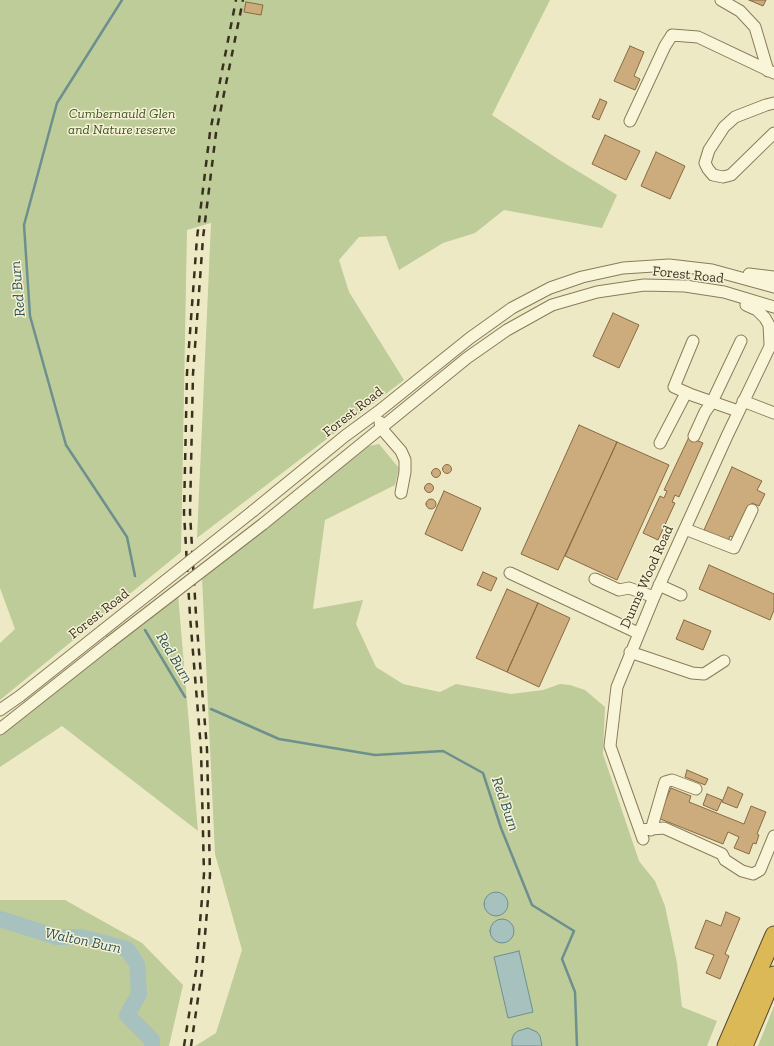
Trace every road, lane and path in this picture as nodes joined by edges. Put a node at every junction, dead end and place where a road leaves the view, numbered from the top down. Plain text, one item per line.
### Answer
1 (721, 0) edge
2 (774, 57) edge
3 (771, 72) edge
4 (774, 103) edge
5 (630, 121) dead end
6 (774, 133) edge
7 (712, 270) junction
8 (774, 277) edge
9 (757, 282) junction
10 (774, 287) edge
11 (713, 291) junction
12 (774, 293) edge
13 (774, 307) edge
14 (693, 341) dead end
15 (740, 341) dead end
16 (772, 341) edge
17 (686, 393) junction
18 (712, 402) junction
19 (741, 406) junction
20 (379, 411) junction
21 (774, 413) edge
22 (380, 428) junction
23 (694, 436) dead end
24 (660, 443) dead end
25 (401, 493) dead end
26 (752, 510) dead end
27 (685, 529) junction
28 (510, 573) dead end
29 (595, 579) dead end
30 (659, 585) junction
31 (681, 595) dead end
32 (654, 597) junction
33 (638, 633) junction
34 (630, 652) junction
35 (724, 661) dead end
36 (0, 710) edge
37 (0, 729) edge
38 (696, 789) dead end
39 (645, 833) junction
40 (774, 836) edge
41 (774, 935) edge
42 (774, 975) edge
43 (726, 1046) edge
44 (744, 1046) edge

1 - 3 street
2 - 3 street
3 - 5 street
4 - 6 street
7 - 8 street
7 - 9 street, Forest Road
7 - 20 street, Forest Road
9 - 10 street, Forest Road
9 - 12 street
11 - 13 street, Forest Road
11 - 16 street
11 - 22 street, Forest Road
14 - 17 street
15 - 18 street
16 - 19 street, Dunns Wood Road
17 - 18 street
17 - 24 street
18 - 19 street
18 - 23 street
19 - 21 street
19 - 27 street, Dunns Wood Road
20 - 22 street
20 - 36 street, Forest Road, bridge
22 - 25 street
22 - 37 street, Forest Road, bridge
26 - 27 street
27 - 30 street, Dunns Wood Road
28 - 33 street
29 - 32 street
30 - 31 street
30 - 32 street, Dunns Wood Road
32 - 33 street, Dunns Wood Road
33 - 34 street, Dunns Wood Road
34 - 35 street
34 - 39 street, Dunns Wood Road
38 - 39 street
39 - 40 street
41 - 43 highway
42 - 44 highway

